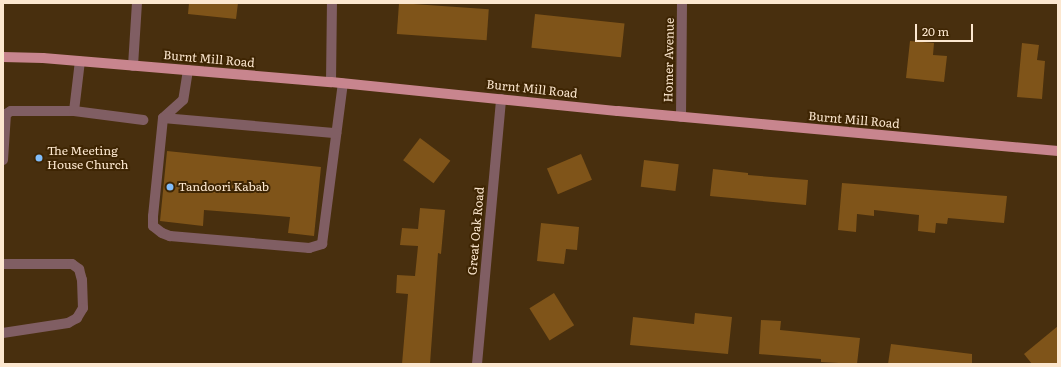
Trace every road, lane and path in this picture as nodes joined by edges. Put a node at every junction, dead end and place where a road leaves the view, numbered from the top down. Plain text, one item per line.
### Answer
1 (137, 3) edge
2 (332, 3) edge
3 (682, 3) edge
4 (3, 57) edge
5 (80, 61) junction
6 (133, 66) junction
7 (188, 70) junction
8 (331, 82) junction
9 (343, 83) junction
10 (501, 99) junction
11 (74, 112) junction
12 (681, 117) junction
13 (163, 118) junction
14 (143, 120) dead end
15 (336, 133) junction
16 (1058, 151) edge
17 (3, 160) edge
18 (3, 254) edge
19 (6, 264) edge
20 (3, 333) edge
21 (477, 364) edge

1 - 6 street
2 - 8 street
3 - 12 street, Homer Avenue
4 - 5 main road, Burnt Mill Road
5 - 6 main road, Burnt Mill Road
5 - 11 street
6 - 7 main road, Burnt Mill Road
7 - 8 main road, Burnt Mill Road
7 - 13 street
8 - 9 main road, Burnt Mill Road
9 - 10 main road, Burnt Mill Road
9 - 15 street
10 - 12 main road, Burnt Mill Road
10 - 21 street, Great Oak Road
11 - 14 street
11 - 17 street
12 - 16 main road, Burnt Mill Road
13 - 15 street
13 - 15 street
18 - 19 street
19 - 20 street

